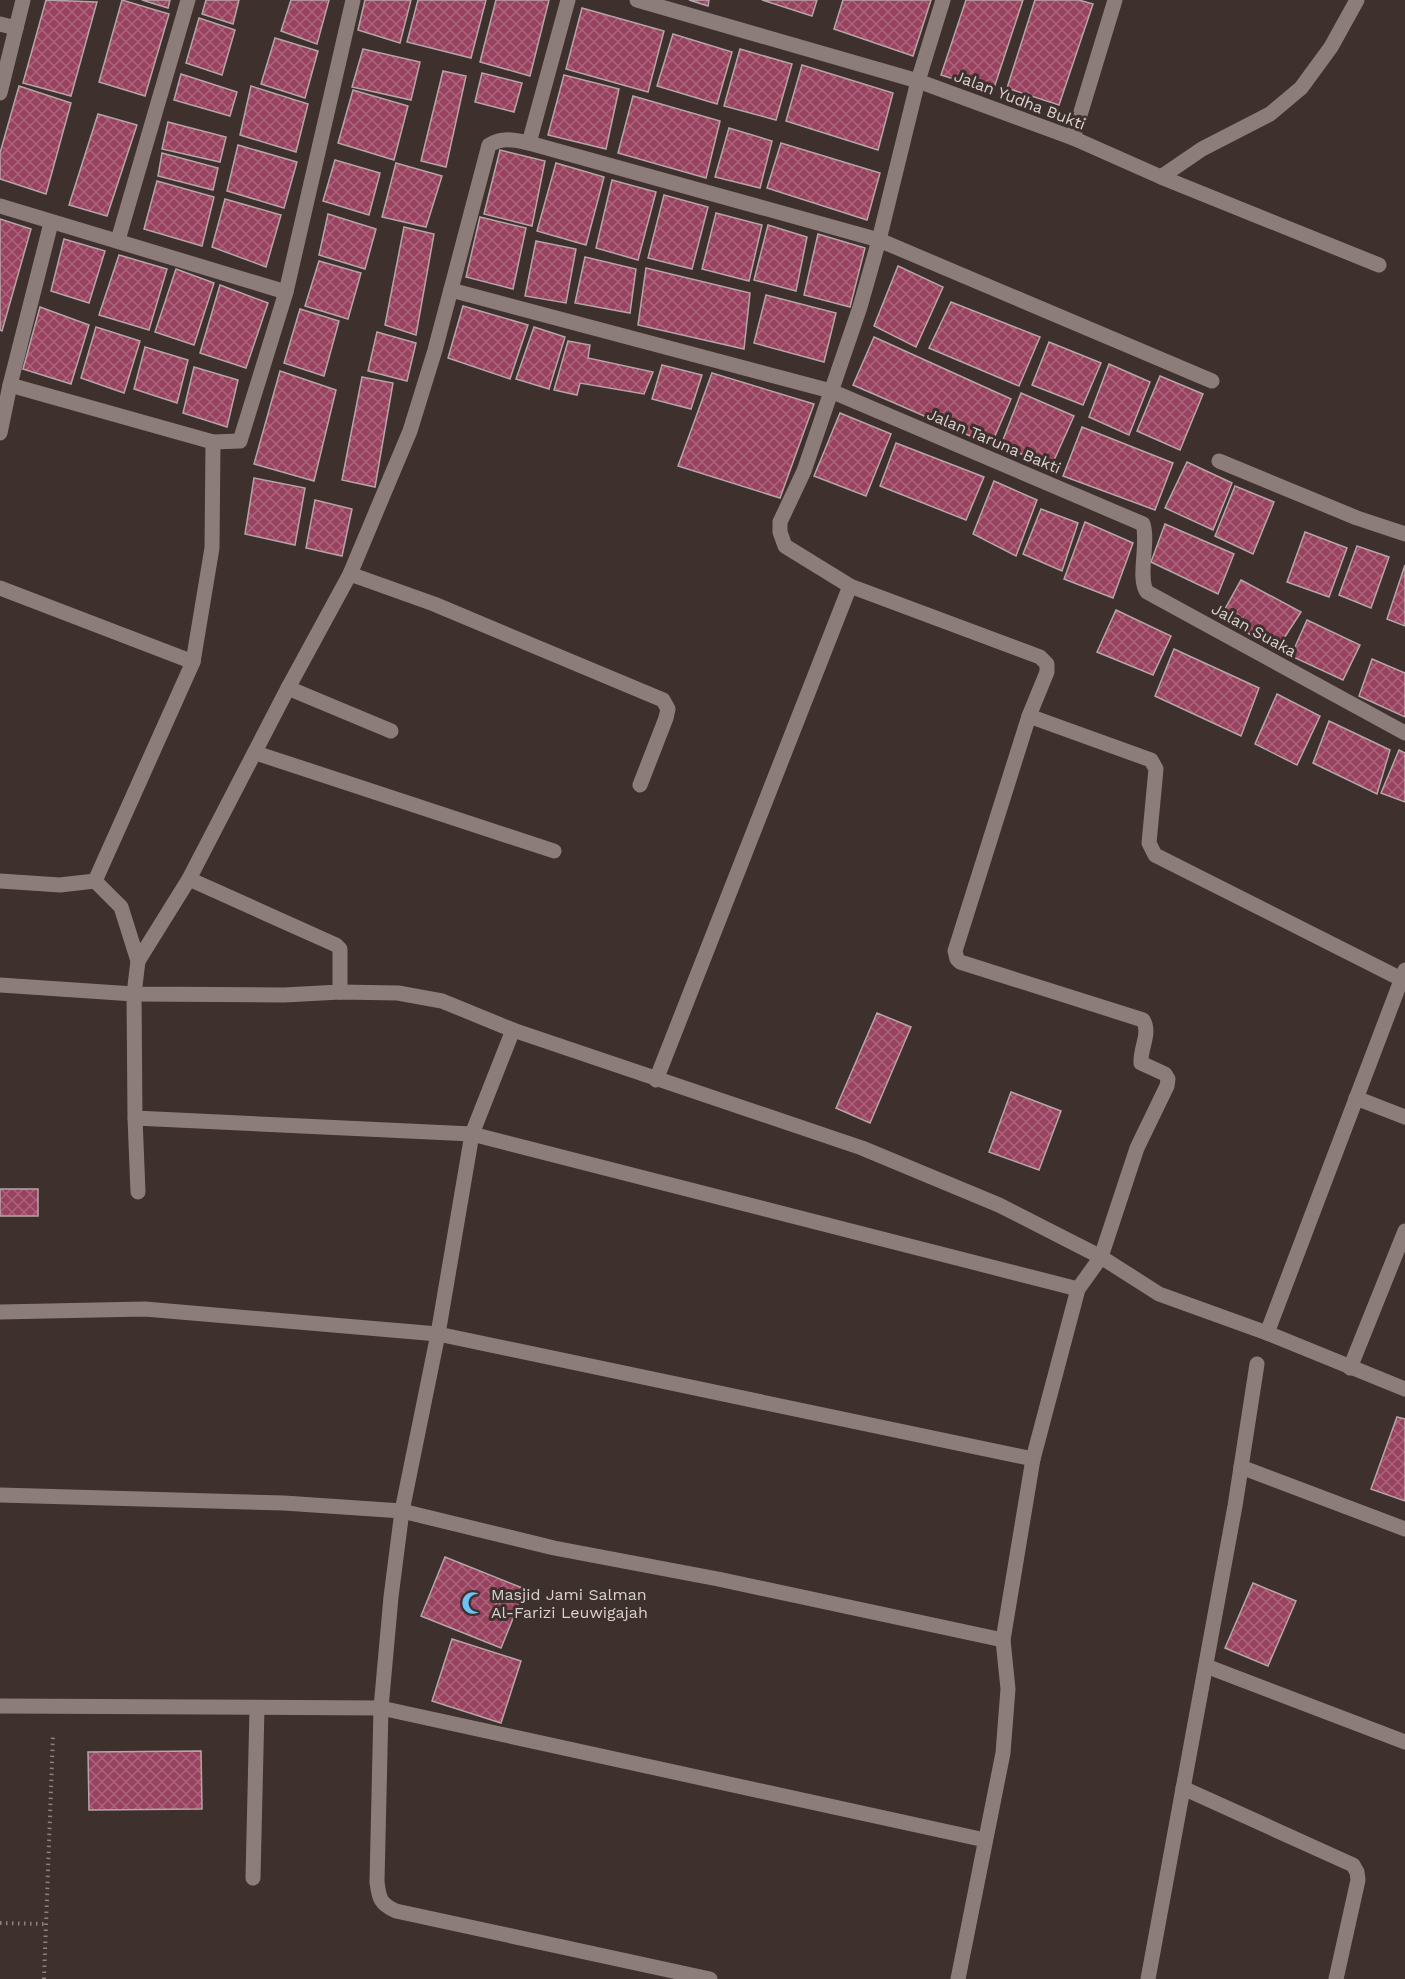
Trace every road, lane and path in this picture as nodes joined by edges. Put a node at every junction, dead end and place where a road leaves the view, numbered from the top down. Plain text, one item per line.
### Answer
1 (22, 0) edge
2 (188, 0) edge
3 (353, 0) edge
4 (568, 0) edge
5 (637, 0) edge
6 (943, 0) edge
7 (1115, 0) edge
8 (1357, 0) edge
9 (0, 24) edge
10 (16, 28) junction
11 (918, 81) junction
12 (0, 93) edge
13 (1072, 138) junction
14 (529, 143) junction
15 (1161, 177) junction
16 (0, 206) edge
17 (51, 223) junction
18 (118, 240) junction
19 (879, 240) junction
20 (1379, 265) dead end
21 (451, 290) junction
22 (286, 292) junction
23 (1212, 381) dead end
24 (10, 385) junction
25 (831, 391) junction
26 (0, 433) edge
27 (213, 442) junction
28 (1219, 461) dead end
29 (1143, 524) joint
30 (1405, 534) edge
31 (350, 574) junction
32 (850, 586) junction
33 (0, 588) edge
34 (193, 662) junction
35 (288, 688) junction
36 (1029, 716) junction
37 (391, 731) dead end
38 (1405, 733) edge
39 (256, 753) junction
40 (640, 785) dead end
41 (554, 851) dead end
42 (189, 879) junction
43 (0, 881) edge
44 (95, 881) junction
45 (138, 961) junction
46 (1404, 977) edge
47 (0, 985) edge
48 (340, 992) junction
49 (134, 994) junction
50 (513, 1030) junction
51 (656, 1080) junction
52 (1356, 1098) junction
53 (1405, 1117) edge
54 (135, 1118) junction
55 (472, 1134) junction
56 (138, 1192) dead end
57 (1405, 1230) edge
58 (1101, 1257) junction
59 (1078, 1289) junction
60 (0, 1312) edge
61 (1267, 1333) junction
62 (438, 1334) junction
63 (1257, 1365) dead end
64 (1350, 1368) junction
65 (1405, 1389) edge
66 (1033, 1459) junction
67 (1241, 1467) junction
68 (0, 1495) edge
69 (402, 1511) junction
70 (1405, 1529) edge
71 (1003, 1640) junction
72 (1206, 1666) junction
73 (0, 1706) edge
74 (53, 1707) junction
75 (257, 1708) junction
76 (381, 1708) junction
77 (1405, 1742) edge
78 (1183, 1788) junction
79 (985, 1840) junction
80 (253, 1878) dead end
81 (0, 1923) edge
82 (46, 1924) junction
83 (690, 1977) edge
84 (44, 1979) edge
85 (710, 1979) edge
86 (958, 1979) edge
87 (1148, 1979) edge
88 (1336, 1979) edge

1 - 10 street
2 - 18 street
3 - 22 street
4 - 14 street
5 - 11 street, Jalan Yudha Bukti
6 - 11 street
7 - 13 street
8 - 15 street
9 - 10 street
10 - 12 street
11 - 13 street, Jalan Yudha Bukti
11 - 19 street
13 - 15 street, Jalan Yudha Bukti
14 - 19 street
14 - 21 street
15 - 20 street, Jalan Yudha Bukti
16 - 17 street
17 - 18 street
17 - 24 street
18 - 22 street
19 - 23 street
19 - 25 street
21 - 25 street, Jalan Taruna Bakti
21 - 31 street
22 - 27 street
24 - 26 street
24 - 27 street
25 - 29 street, Jalan Taruna Bakti
25 - 32 street
27 - 34 street
28 - 30 street
29 - 38 street, Jalan Suaka
31 - 35 street
31 - 40 street
32 - 36 street
32 - 51 street
33 - 34 street
34 - 44 street
35 - 37 street
35 - 39 street
36 - 46 street
36 - 58 street
39 - 41 street
39 - 42 street
42 - 45 street
42 - 48 street
43 - 44 street
44 - 45 street
45 - 49 street
46 - 52 street
47 - 49 street
48 - 49 street
48 - 50 street
49 - 54 street
50 - 51 street
50 - 55 street
51 - 58 street
52 - 53 street
52 - 61 street
54 - 55 street
54 - 56 street
55 - 59 street
55 - 62 street
57 - 64 street
58 - 59 street
58 - 61 street
59 - 66 street
60 - 62 street
61 - 64 street
62 - 66 street
62 - 69 street
63 - 67 street
64 - 65 street
66 - 71 street
67 - 70 street
67 - 72 street
68 - 69 street
69 - 71 street
69 - 76 street
71 - 79 street
72 - 77 street
72 - 78 street
73 - 74 street
74 - 75 street
74 - 82 path
75 - 76 street
75 - 80 street
76 - 79 street
76 - 83 street
78 - 87 street
78 - 88 street
79 - 86 street
81 - 82 path
82 - 84 path
83 - 85 street

